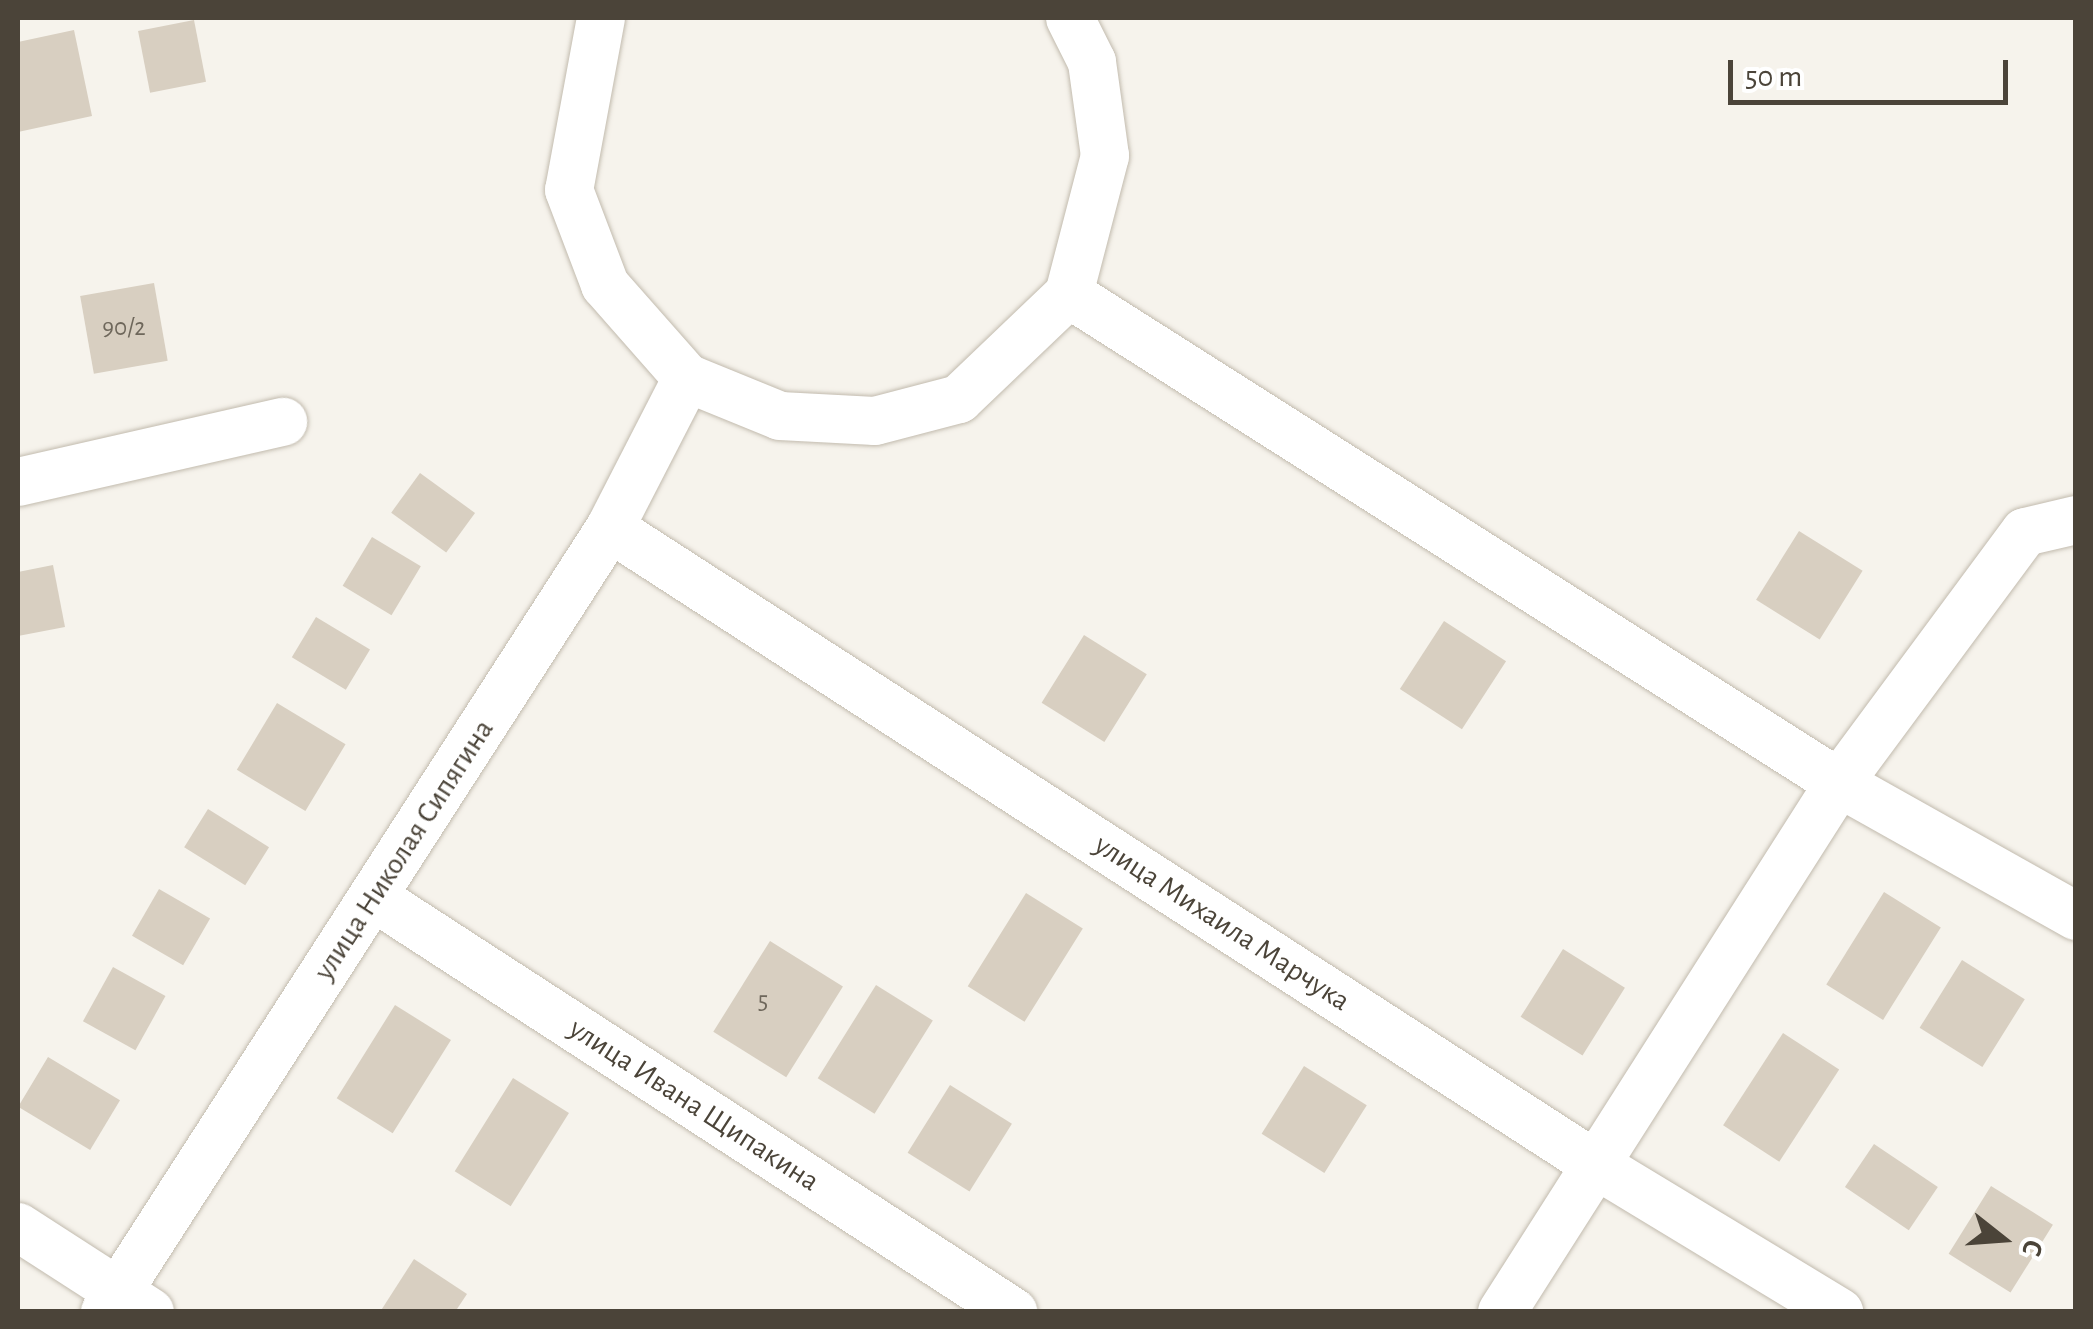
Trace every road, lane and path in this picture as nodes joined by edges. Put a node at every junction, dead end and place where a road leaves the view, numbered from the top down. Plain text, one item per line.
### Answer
1 (600, 18) edge
2 (1070, 18) edge
3 (1069, 294) junction
4 (687, 378) junction
5 (283, 422) dead end
6 (18, 482) edge
7 (2076, 520) edge
8 (610, 528) junction
9 (1840, 783) junction
10 (374, 898) junction
11 (2076, 916) edge
12 (1593, 1163) junction
13 (18, 1227) edge
14 (125, 1305) edge
15 (1013, 1312) edge
16 (1502, 1312) edge
17 (1839, 1312) edge

1 - 4 street
2 - 3 street
3 - 4 street
3 - 9 street
4 - 8 street, улица Николая Сипягина
5 - 6 street
7 - 9 street
8 - 10 street, улица Николая Сипягина
8 - 12 street, улица Михаила Марчука
9 - 11 street
9 - 12 street
10 - 14 street, улица Николая Сипягина
10 - 15 street, улица Ивана Щипакина
12 - 16 street
12 - 17 street, улица Михаила Марчука
13 - 14 street

